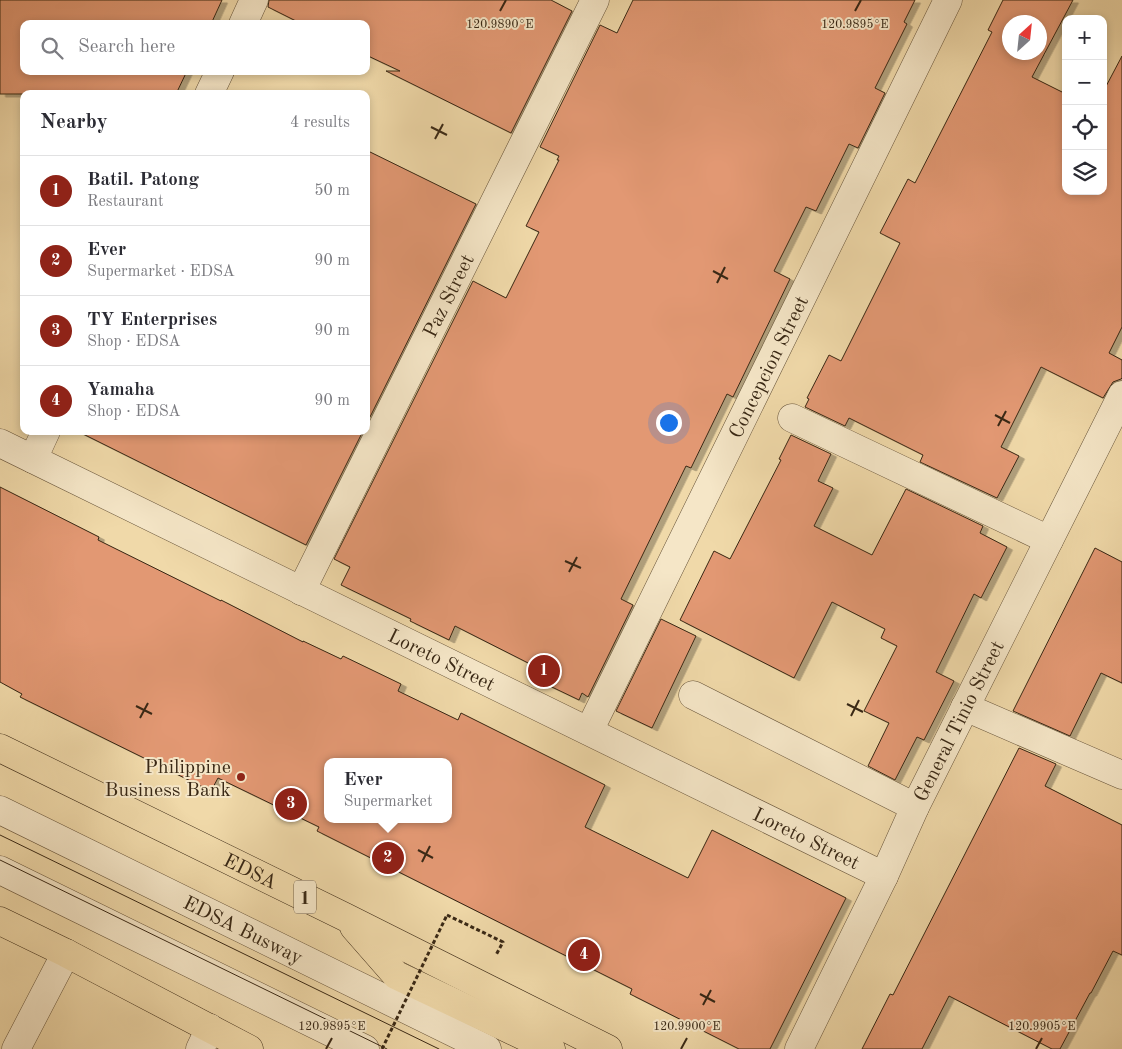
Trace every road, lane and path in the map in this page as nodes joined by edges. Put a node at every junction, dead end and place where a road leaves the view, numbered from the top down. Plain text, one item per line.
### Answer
1 (254, 0) edge
2 (595, 0) edge
3 (948, 0) edge
4 (245, 20) edge
5 (218, 75) edge
6 (211, 90) edge
7 (1122, 395) edge
8 (792, 418) dead end
9 (44, 435) edge
10 (0, 443) edge
11 (32, 459) junction
12 (1049, 540) junction
13 (301, 591) junction
14 (693, 695) dead end
15 (965, 707) junction
16 (589, 732) junction
17 (0, 748) edge
18 (1122, 775) edge
19 (914, 807) junction
20 (0, 810) edge
21 (0, 870) edge
22 (884, 876) junction
23 (345, 917) junction
24 (0, 921) edge
25 (503, 942) dead end
26 (66, 953) junction
27 (205, 1039) edge
28 (16, 1049) edge
29 (249, 1049) edge
30 (365, 1049) edge
31 (382, 1049) edge
32 (487, 1049) edge
33 (551, 1049) edge
34 (608, 1049) edge
35 (799, 1049) edge

1 - 4 street
2 - 13 street, Paz Street
3 - 16 street, Concepcion Street
5 - 6 street
7 - 12 street, General Tinio Street
8 - 12 street
9 - 11 street
10 - 11 street, Loreto Street
11 - 13 street, Loreto Street
12 - 15 street, General Tinio Street
13 - 16 street, Loreto Street
14 - 19 street
15 - 18 street
15 - 19 street, General Tinio Street
16 - 22 street, Loreto Street
17 - 23 highway, EDSA / 1
19 - 22 street, General Tinio Street
20 - 32 street, EDSA Busway
21 - 30 street
22 - 35 street, General Tinio Street
23 - 33 highway
23 - 34 highway, EDSA / 1
24 - 26 highway
25 - 31 path, bridge
26 - 27 highway
26 - 28 street
27 - 29 highway

